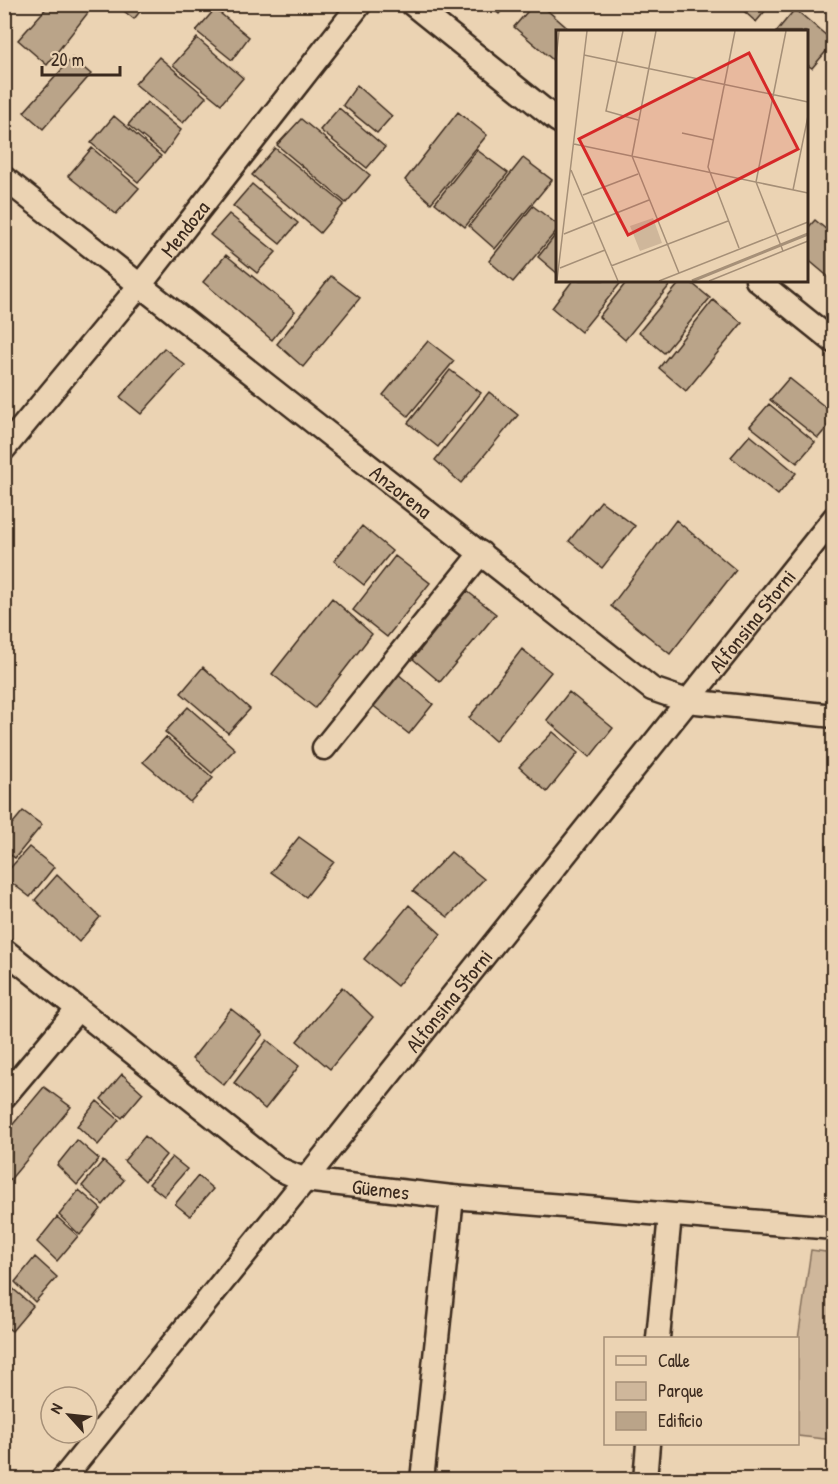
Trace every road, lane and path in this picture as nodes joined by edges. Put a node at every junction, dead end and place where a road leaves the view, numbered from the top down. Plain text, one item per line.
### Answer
1 (360, 4) edge
2 (412, 4) edge
3 (556, 119) edge
4 (4, 178) edge
5 (759, 282) edge
6 (141, 284) junction
7 (834, 342) edge
8 (4, 449) edge
9 (834, 518) edge
10 (481, 554) junction
11 (687, 701) junction
12 (834, 716) edge
13 (324, 748) dead end
14 (4, 950) edge
15 (78, 1009) junction
16 (4, 1097) edge
17 (305, 1180) junction
18 (453, 1197) junction
19 (670, 1215) junction
20 (834, 1228) edge
21 (658, 1337) edge
22 (648, 1445) edge
23 (62, 1479) edge
24 (422, 1479) edge
25 (645, 1479) edge

1 - 6 street, Mendoza
2 - 3 street
4 - 6 street, Anzorena
5 - 7 street
6 - 8 street, Mendoza
6 - 10 street, Anzorena
9 - 11 street, Alfonsina Storni
10 - 11 street, Anzorena
10 - 13 street
11 - 12 street, Anzorena
11 - 17 street, Alfonsina Storni
14 - 15 street, Güemes
15 - 16 street
15 - 17 street, Güemes
17 - 18 street, Güemes
17 - 23 street, Alfonsina Storni
18 - 19 street, Güemes
18 - 24 street
19 - 20 street, Güemes
19 - 21 street
22 - 25 street

